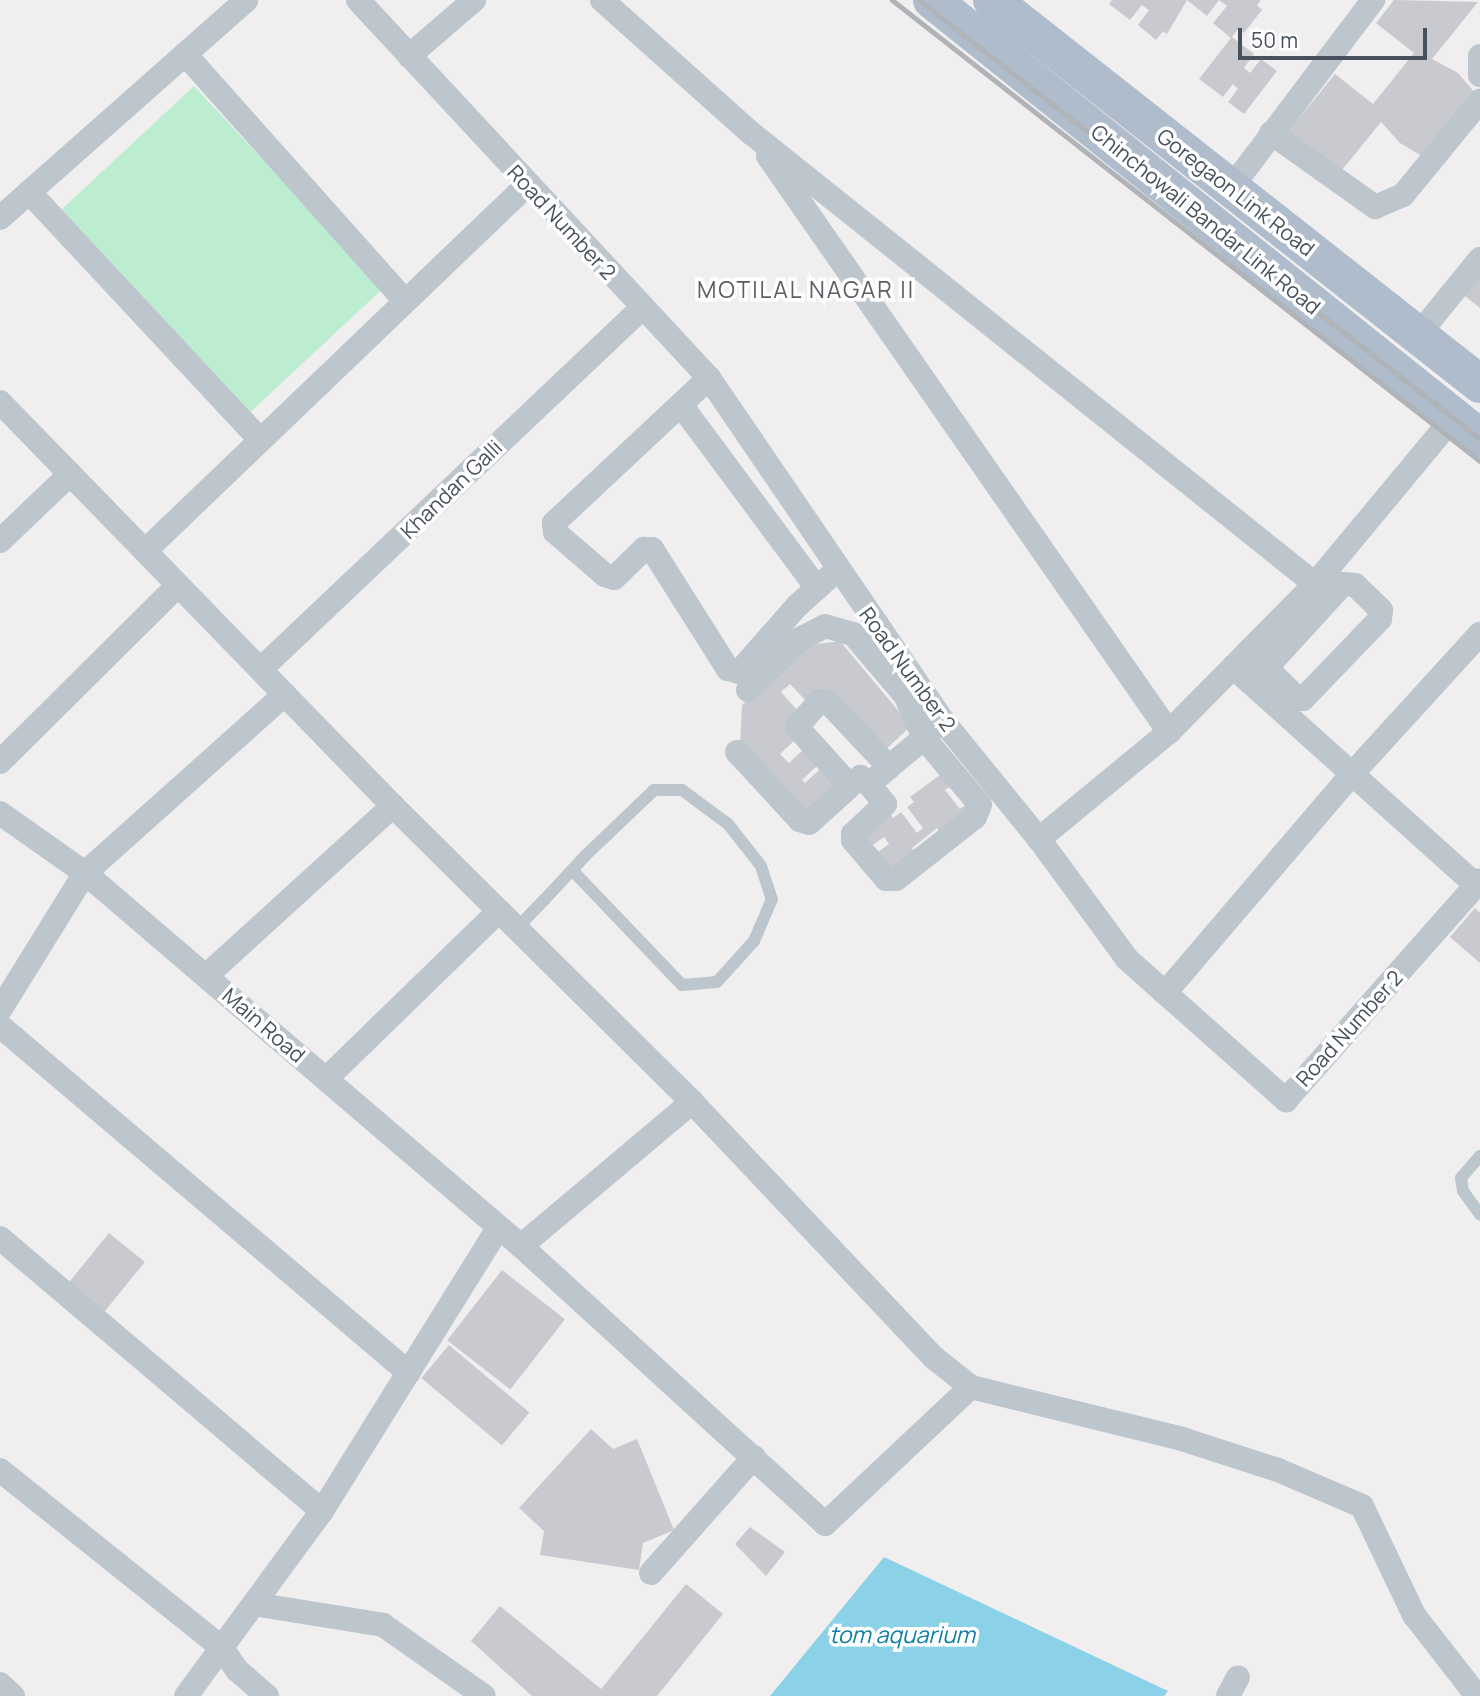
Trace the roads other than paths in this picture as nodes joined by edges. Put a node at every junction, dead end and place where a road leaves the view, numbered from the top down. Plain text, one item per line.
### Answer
1 (246, 0) edge
2 (358, 0) edge
3 (474, 0) edge
4 (602, 0) edge
5 (932, 0) edge
6 (1373, 0) edge
7 (1006, 16) edge
8 (185, 54) junction
9 (409, 56) junction
10 (1480, 56) edge
11 (1480, 75) edge
12 (1480, 101) edge
13 (751, 132) junction
14 (1271, 133) junction
15 (527, 184) junction
16 (1231, 188) junction
17 (29, 192) junction
18 (0, 218) edge
19 (1480, 259) edge
20 (405, 301) junction
21 (640, 309) junction
22 (1418, 335) junction
23 (709, 378) junction
24 (1479, 380) edge
25 (0, 402) edge
26 (681, 405) junction
27 (1466, 428) edge
28 (260, 440) junction
29 (70, 474) junction
30 (0, 541) edge
31 (146, 550) junction
32 (837, 570) junction
33 (1315, 583) junction
34 (178, 584) junction
35 (817, 588) junction
36 (1480, 634) edge
37 (1249, 662) junction
38 (261, 669) junction
39 (748, 690) dead end
40 (285, 694) junction
41 (943, 721) junction
42 (1169, 732) junction
43 (924, 737) junction
44 (737, 752) dead end
45 (0, 762) edge
46 (890, 767) junction
47 (1352, 774) junction
48 (859, 784) junction
49 (393, 806) junction
50 (0, 813) edge
51 (1039, 839) junction
52 (572, 870) junction
53 (85, 873) junction
54 (1479, 885) edge
55 (499, 911) junction
56 (517, 928) junction
57 (206, 976) junction
58 (1165, 993) junction
59 (0, 1010) edge
60 (0, 1026) edge
61 (326, 1079) junction
62 (692, 1102) junction
63 (1480, 1156) edge
64 (1480, 1214) edge
65 (498, 1228) junction
66 (0, 1238) edge
67 (521, 1246) junction
68 (409, 1373) junction
69 (971, 1387) junction
70 (754, 1457) junction
71 (0, 1470) edge
72 (323, 1511) junction
73 (651, 1573) dead end
74 (254, 1604) junction
75 (222, 1648) junction
76 (0, 1684) edge
77 (13, 1696) edge
78 (186, 1696) edge
79 (267, 1696) edge
80 (484, 1696) edge
81 (1477, 1696) edge

1 - 8 street
2 - 9 street, Road Number 2
3 - 9 street
4 - 13 street
5 - 7 main road, Chinchowali Bandar Link Road
6 - 14 street
7 - 16 main road, Goregaon Link Road
7 - 27 main road, Chinchowali Bandar Link Road
8 - 17 street
8 - 20 street
9 - 15 street, Road Number 2
10 - 11 street
12 - 14 street
13 - 33 street
13 - 42 street
14 - 16 street
15 - 20 street
15 - 21 street, Road Number 2
16 - 22 main road, Goregaon Link Road
17 - 18 street
17 - 28 street
19 - 22 street
20 - 28 street
21 - 23 street, Road Number 2
21 - 38 street, Khandan Galli
22 - 24 main road, Goregaon Link Road
23 - 26 street
23 - 32 street, Road Number 2
25 - 29 street
26 - 35 street
26 - 35 street
27 - 33 street
28 - 31 street
29 - 30 street
29 - 31 street
31 - 34 street
32 - 35 street
32 - 41 street, Road Number 2
33 - 37 street
34 - 38 street
34 - 45 street
36 - 47 street
37 - 37 street
37 - 42 street
37 - 47 street
38 - 40 street
39 - 43 street
40 - 49 street
40 - 53 street
41 - 43 street
41 - 51 street, Road Number 2
42 - 51 street
43 - 46 street
43 - 48 street
44 - 48 street
46 - 48 street
46 - 48 street
47 - 54 street
47 - 58 street
49 - 55 street
49 - 57 street
50 - 53 street, Main Road
51 - 58 street, Road Number 2
52 - 52 lane
52 - 56 lane
53 - 57 street, Main Road
53 - 59 street
54 - 58 street, Road Number 2
55 - 56 street
55 - 61 street
56 - 62 street
57 - 61 street, Main Road
60 - 68 street
61 - 65 street, Main Road
62 - 67 street
62 - 69 street
63 - 64 lane
65 - 67 street, Main Road
65 - 68 street
66 - 72 street
67 - 70 street, Main Road
68 - 72 street
69 - 70 street, Main Road
69 - 81 street
70 - 73 street
71 - 75 street
72 - 74 street
74 - 75 street
74 - 80 street
75 - 78 street
75 - 79 street
76 - 77 street

